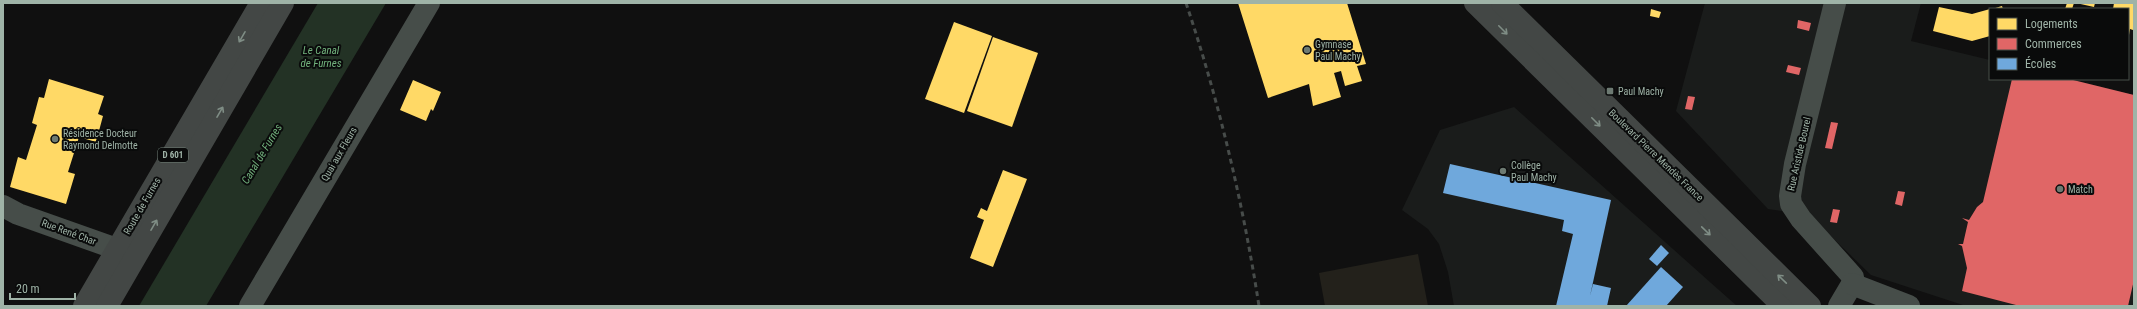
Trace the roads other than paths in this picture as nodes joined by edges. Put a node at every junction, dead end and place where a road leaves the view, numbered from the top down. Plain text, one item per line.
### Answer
1 (261, 3) edge
2 (283, 3) edge
3 (428, 3) edge
4 (1475, 3) edge
5 (1502, 3) edge
6 (1835, 3) edge
7 (3, 206) edge
8 (126, 254) junction
9 (1852, 284) junction
10 (84, 306) edge
11 (107, 306) edge
12 (250, 306) edge
13 (1783, 306) edge
14 (1810, 306) edge
15 (1839, 306) edge
16 (1909, 306) edge

1 -> 8 main road, Route de Furnes / D 601
8 -> 2 main road, Route de Furnes / D 601
3 - 12 street, Quai aux Fleurs
4 -> 13 main road, Boulevard Pierre Mendès France
14 -> 5 main road, Boulevard Pierre Mendès France
6 - 9 street, Rue Aristide Bourel
7 - 8 street, Rue René Char
8 - 10 main road, Route de Furnes / D 601
8 - 11 main road, Route de Furnes / D 601
9 - 15 street
9 - 16 street

